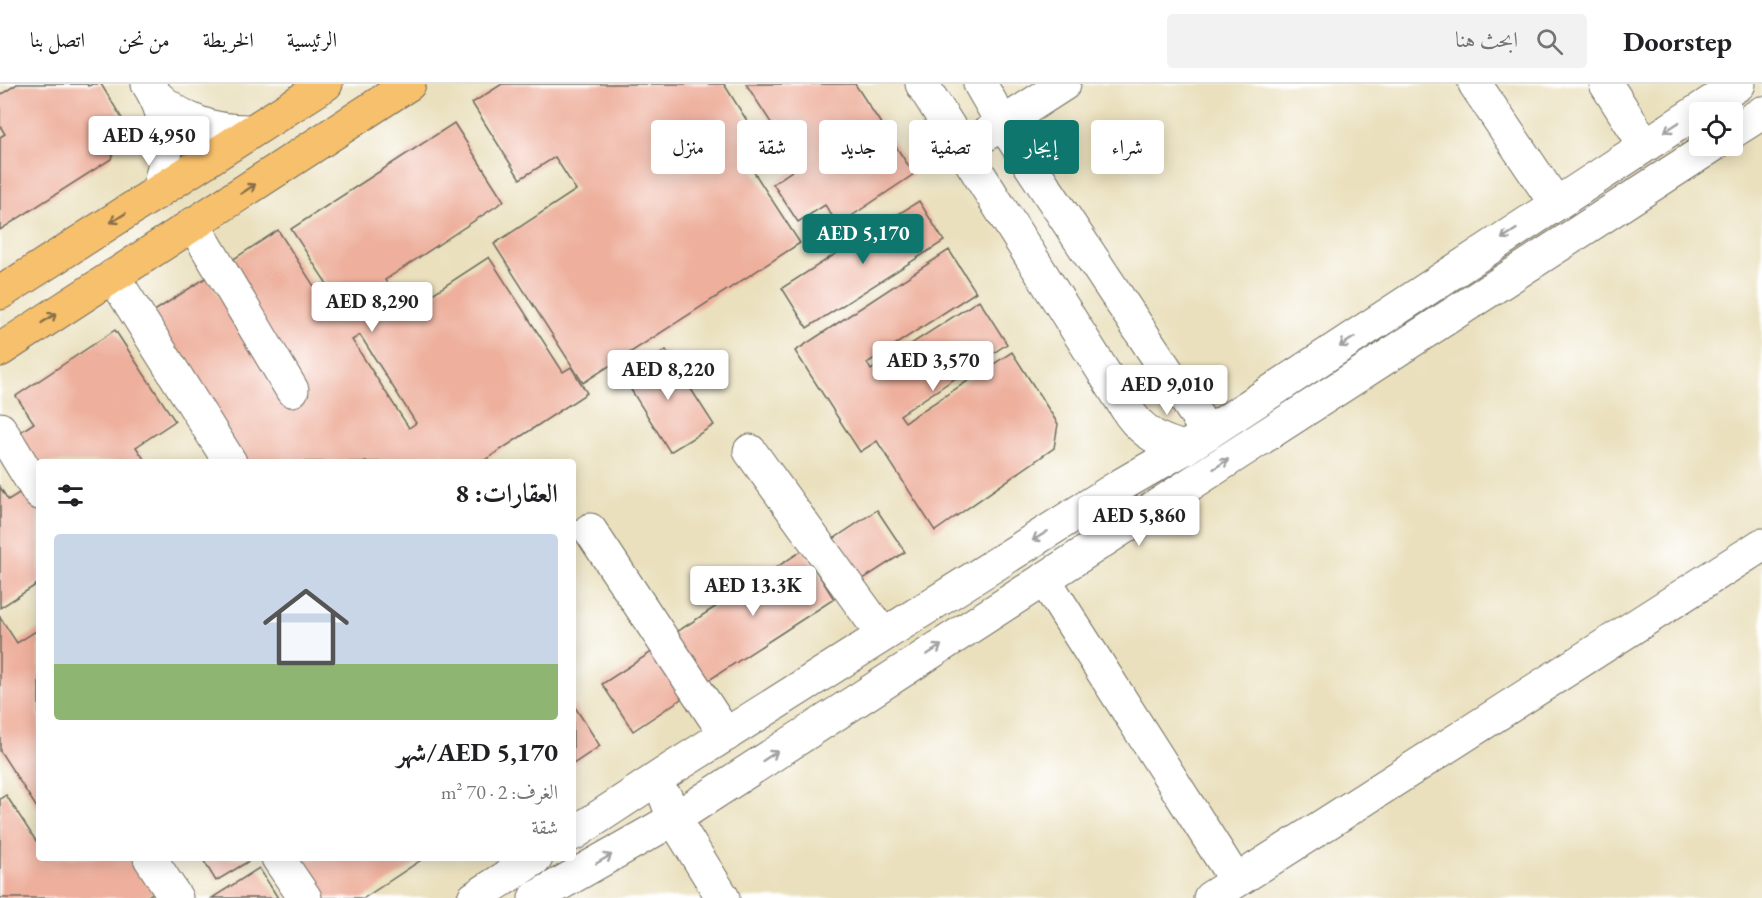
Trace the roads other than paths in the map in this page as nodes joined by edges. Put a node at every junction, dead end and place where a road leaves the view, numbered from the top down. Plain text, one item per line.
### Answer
1 (326, 84) edge
2 (344, 84) edge
3 (409, 84) edge
4 (922, 84) edge
5 (980, 84) edge
6 (1064, 84) edge
7 (1475, 84) edge
8 (1606, 84) edge
9 (1739, 84) edge
10 (151, 89) edge
11 (1762, 113) edge
12 (945, 120) edge
13 (1003, 124) junction
14 (1743, 125) edge
15 (252, 131) junction
16 (992, 131) edge
17 (1645, 145) junction
18 (1697, 156) edge
19 (979, 174) edge
20 (157, 193) junction
21 (1556, 204) junction
22 (204, 217) junction
23 (113, 276) junction
24 (0, 292) edge
25 (0, 350) edge
26 (292, 390) dead end
27 (1130, 414) junction
28 (0, 429) edge
29 (1196, 441) junction
30 (750, 451) dead end
31 (228, 459) edge
32 (1121, 485) junction
33 (36, 488) edge
34 (590, 530) dead end
35 (1762, 545) edge
36 (1044, 579) junction
37 (883, 635) junction
38 (726, 735) junction
39 (673, 768) junction
40 (674, 819) junction
41 (578, 820) edge
42 (152, 861) edge
43 (280, 861) edge
44 (531, 861) edge
45 (1223, 890) edge
46 (176, 898) edge
47 (304, 898) edge
48 (474, 898) edge
49 (535, 898) edge
50 (723, 898) edge

1 - 15 main road
2 - 22 main road
22 -> 3 main road
4 - 12 street
5 - 13 street
6 - 13 street
7 - 21 street
8 - 17 street
9 -> 17 street
10 - 15 street
10 - 20 street
11 - 14 street
13 - 16 street
13 - 29 street
15 - 20 main road
17 - 21 street
36 -> 18 street
19 - 27 street
20 -> 24 main road
21 -> 29 street
22 - 23 main road
22 - 26 street
25 -> 23 main road
23 - 31 street
27 - 29 street
27 - 32 street
28 - 33 street
29 - 32 street
30 - 37 street
32 -> 37 street
34 - 38 street
35 - 45 street
40 -> 36 street
36 - 45 street
37 - 38 street
38 - 39 street
39 - 40 street
39 - 41 street
49 -> 40 street
40 - 50 street
42 - 46 street
43 - 47 street
44 - 48 street

